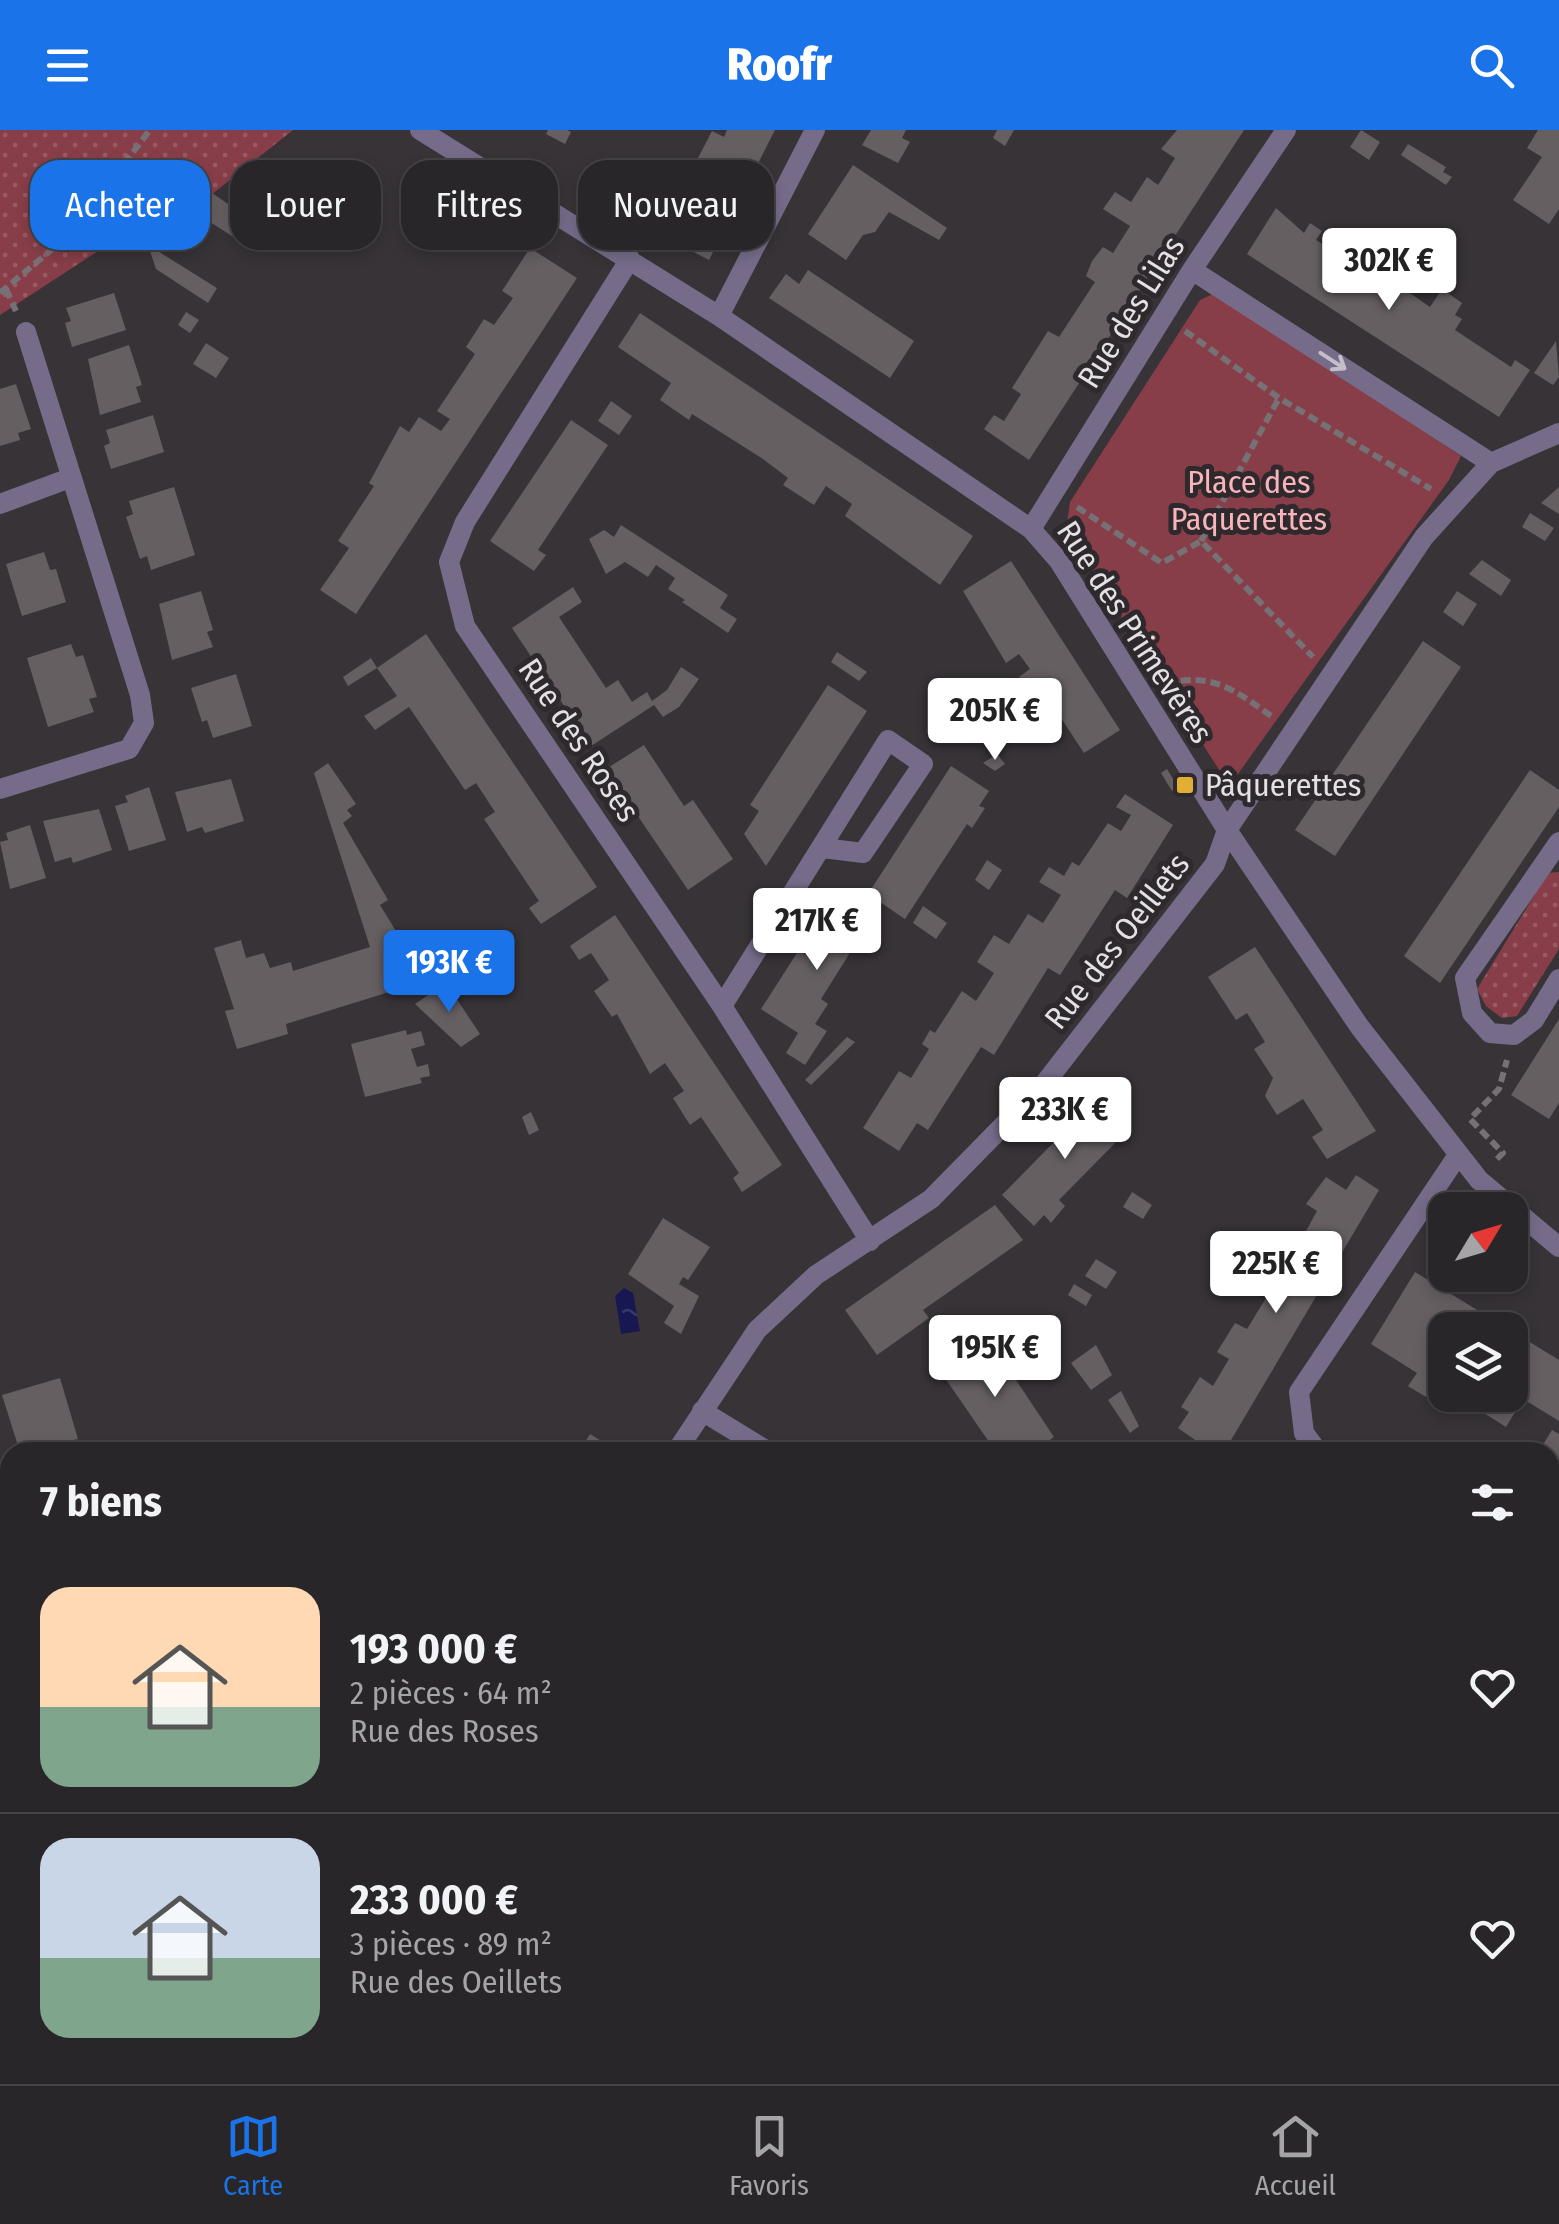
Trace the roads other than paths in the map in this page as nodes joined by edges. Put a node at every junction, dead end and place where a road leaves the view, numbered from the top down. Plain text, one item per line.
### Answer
1 (420, 130) edge
2 (815, 130) edge
3 (1286, 130) edge
4 (630, 259) junction
5 (1192, 270) junction
6 (719, 316) junction
7 (26, 332) dead end
8 (1559, 433) edge
9 (1491, 463) junction
10 (70, 478) junction
11 (0, 504) edge
12 (1032, 529) junction
13 (0, 788) edge
14 (1227, 830) junction
15 (1559, 842) edge
16 (823, 848) junction
17 (1559, 979) edge
18 (722, 1006) junction
19 (1458, 1155) junction
20 (870, 1241) junction
21 (1559, 1247) edge
22 (702, 1411) junction
23 (682, 1442) edge
24 (753, 1442) edge
25 (1311, 1442) edge

1 - 4 street, Rue des Primevères
2 - 6 street
3 - 5 street, Rue des Lilas
4 - 6 street, Rue des Primevères
4 - 18 street, Rue des Roses
5 -> 9 street
5 - 12 street, Rue des Lilas
6 - 12 street, Rue des Primevères
7 - 10 street
8 - 9 street, Rue des Oeillets
9 - 14 street, Rue des Oeillets
10 - 11 street
10 - 13 street
12 - 14 street, Rue des Primevères
14 - 19 street, Rue des Primevères
14 - 20 street, Rue des Oeillets
15 - 17 street
16 - 16 street
16 - 18 street
18 - 20 street, Rue des Roses
19 - 21 street, Rue des Primevères
19 - 25 street
20 - 22 street, Rue des Oeillets
22 - 23 street, Rue des Oeillets
22 - 24 street

